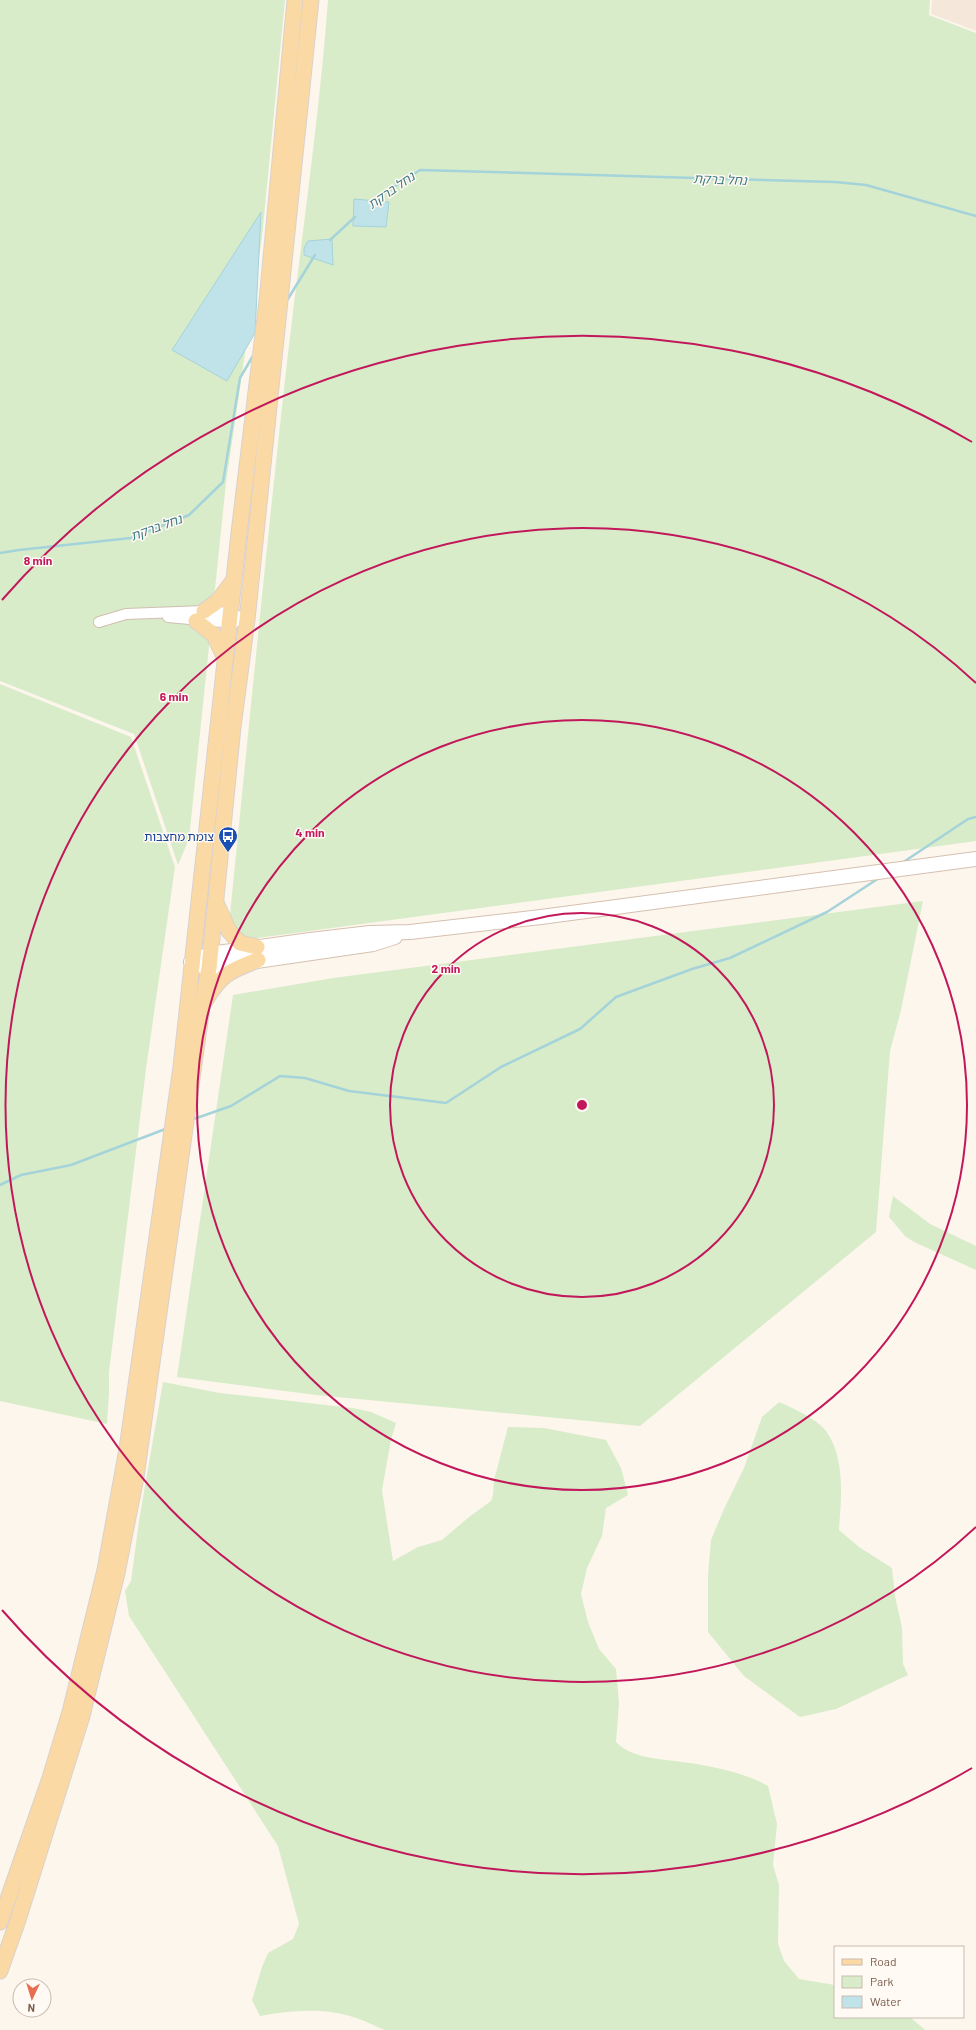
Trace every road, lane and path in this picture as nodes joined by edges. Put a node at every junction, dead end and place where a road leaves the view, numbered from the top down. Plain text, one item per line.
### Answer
1 (295, 0) edge
2 (311, 0) edge
3 (234, 578) junction
4 (200, 616) junction
5 (230, 618) junction
6 (247, 620) junction
7 (99, 622) dead end
8 (226, 659) junction
9 (976, 859) edge
10 (216, 902) junction
11 (258, 954) junction
12 (209, 961) junction
13 (191, 962) junction
14 (202, 1007) junction
15 (0, 1922) edge
16 (0, 1971) edge

1 - 3 main road
2 - 6 main road
3 - 4 main road
3 - 5 main road
4 - 5 street
4 - 7 street
4 - 8 main road
5 - 6 street
5 - 8 main road
6 - 10 main road
8 - 13 main road
9 - 11 main road
10 - 11 main road
10 - 12 main road
11 - 12 main road
11 - 14 main road
12 - 13 main road
12 - 14 main road
13 - 15 main road
14 - 16 main road

